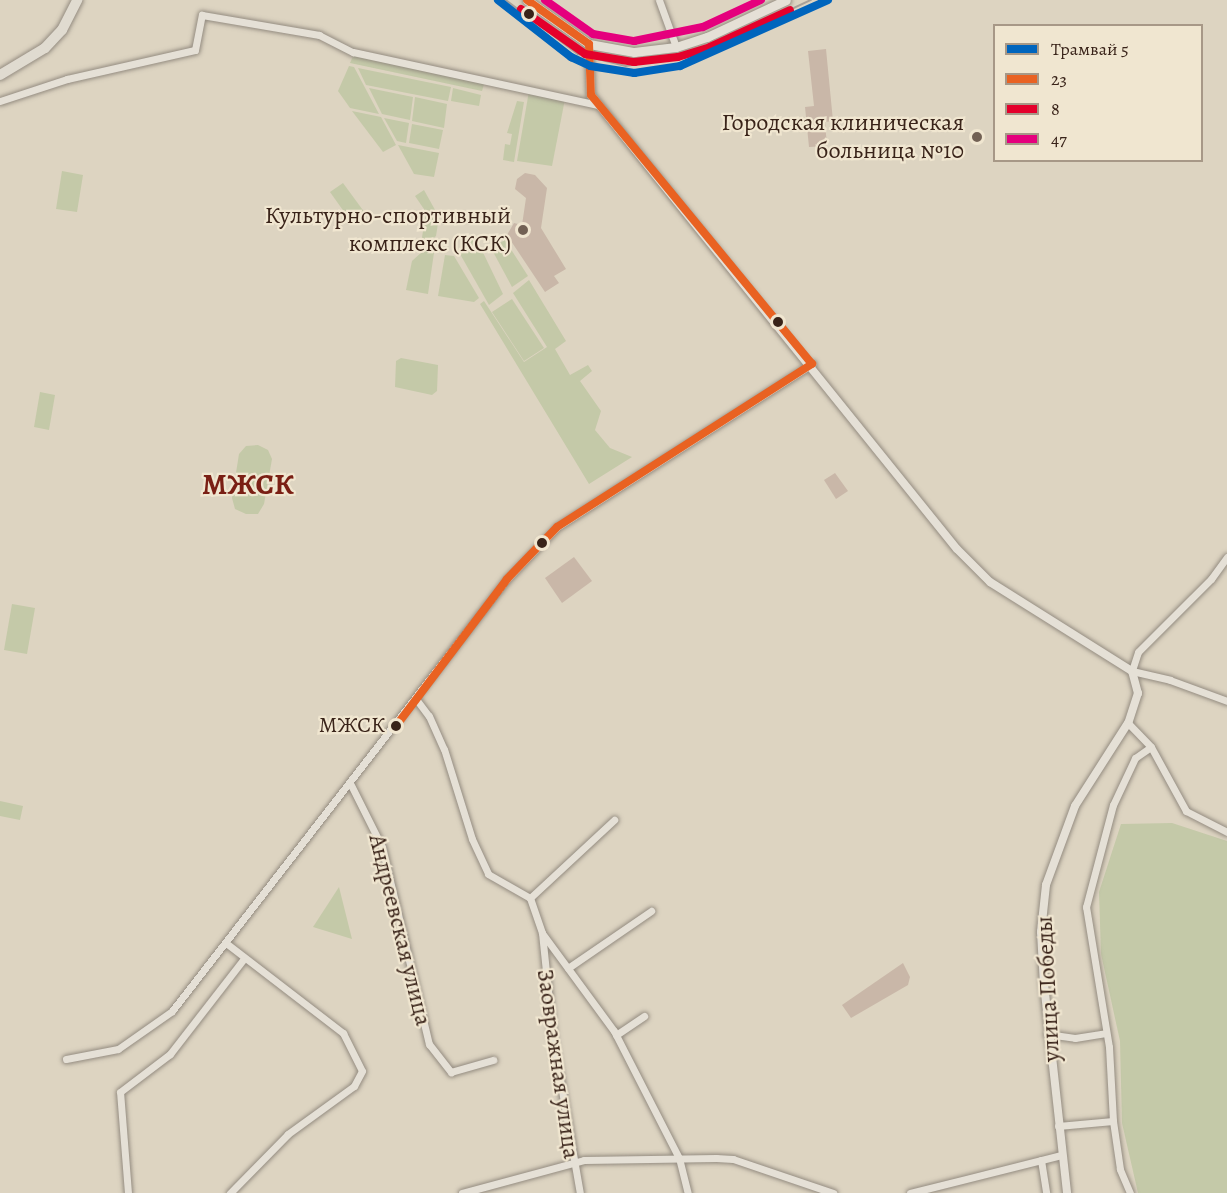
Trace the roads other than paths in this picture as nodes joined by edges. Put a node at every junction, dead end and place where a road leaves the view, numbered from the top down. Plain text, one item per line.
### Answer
1 (77, 0) edge
2 (527, 0) edge
3 (659, 0) edge
4 (786, 0) edge
5 (589, 44) junction
6 (676, 47) junction
7 (0, 75) edge
8 (0, 100) edge
9 (599, 105) junction
10 (812, 364) junction
11 (1227, 556) edge
12 (1132, 671) junction
13 (416, 699) junction
14 (1227, 702) edge
15 (1128, 723) junction
16 (1151, 747) junction
17 (351, 785) junction
18 (614, 820) dead end
19 (1227, 832) edge
20 (530, 898) junction
21 (651, 910) dead end
22 (542, 933) junction
23 (226, 943) junction
24 (243, 960) junction
25 (568, 968) junction
26 (644, 1016) dead end
27 (1106, 1033) junction
28 (1047, 1034) junction
29 (617, 1039) junction
30 (66, 1059) dead end
31 (493, 1060) dead end
32 (1113, 1121) junction
33 (1058, 1126) junction
34 (1061, 1155) junction
35 (678, 1158) junction
36 (1041, 1160) junction
37 (572, 1162) junction
38 (128, 1193) edge
39 (230, 1193) edge
40 (462, 1193) edge
41 (580, 1193) edge
42 (688, 1193) edge
43 (833, 1193) edge
44 (910, 1193) edge
45 (1046, 1193) edge
46 (1067, 1193) edge
47 (1130, 1193) edge

1 - 7 main road
2 - 5 main road
3 - 6 street
4 - 6 main road
5 - 6 main road
5 - 9 street
8 - 9 street
9 - 10 street
10 - 12 street
10 - 13 street
11 - 12 street
12 - 14 street
12 - 15 street, улица Победы
13 - 17 street
13 - 20 street
15 - 16 street
15 - 28 street, улица Победы
16 - 19 street
16 - 27 street
17 - 23 street
17 - 31 street, Андреевская улица
18 - 20 street
20 - 22 street
21 - 25 street
22 - 25 street
22 - 37 street, Заовражная улица
23 - 24 street
23 - 30 street
24 - 38 street
24 - 39 street
25 - 29 street
26 - 29 street
27 - 28 street
27 - 32 street
28 - 33 street, улица Победы
29 - 35 street
32 - 33 street
32 - 47 street
33 - 34 street, улица Победы
34 - 36 street
34 - 46 street, улица Победы
35 - 37 street
35 - 42 street
35 - 43 street
36 - 44 street
36 - 45 street
37 - 40 street
37 - 41 street, Заовражная улица

